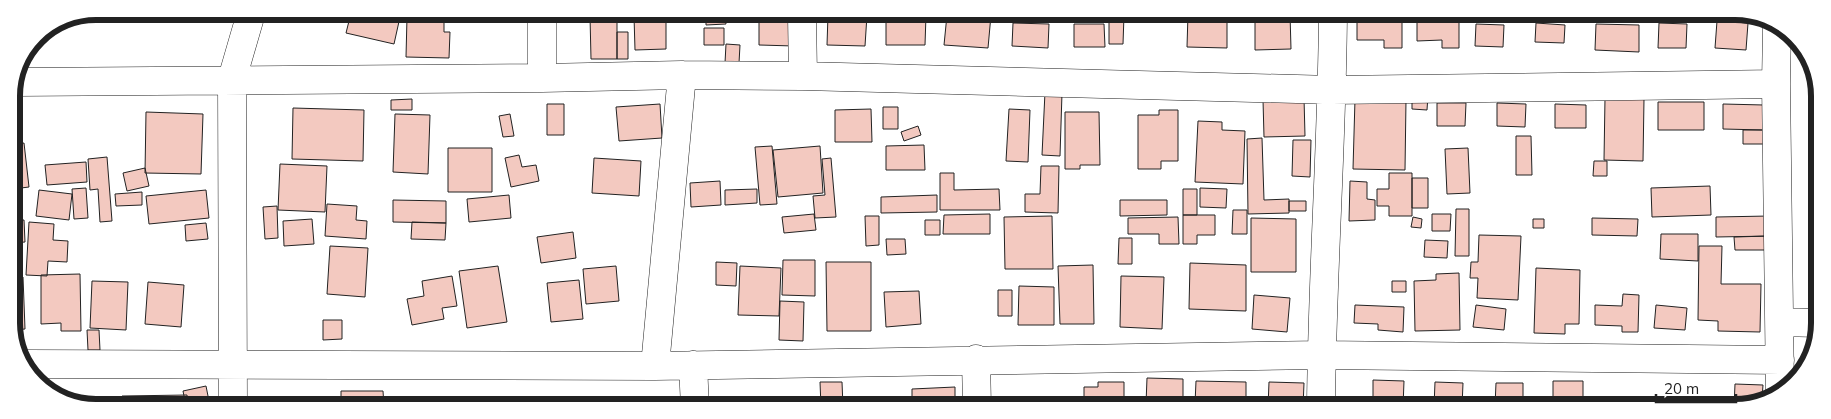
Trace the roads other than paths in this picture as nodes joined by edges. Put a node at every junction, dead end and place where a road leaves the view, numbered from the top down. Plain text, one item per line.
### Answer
1 (249, 20) edge
2 (542, 20) edge
3 (802, 20) edge
4 (1332, 20) edge
5 (1777, 33) edge
6 (682, 76) junction
7 (803, 76) junction
8 (542, 78) junction
9 (232, 79) junction
10 (22, 82) edge
11 (1776, 84) junction
12 (1332, 90) junction
13 (1780, 322) junction
14 (1811, 323) edge
15 (1321, 355) junction
16 (976, 359) junction
17 (1780, 360) junction
18 (32, 364) edge
19 (232, 364) junction
20 (693, 365) junction
21 (655, 366) junction
22 (1780, 384) edge
23 (233, 399) edge
24 (695, 399) edge
25 (977, 399) edge
26 (1321, 399) edge

1 - 9 street
2 - 8 street
3 - 7 street
4 - 12 street
5 - 11 street
6 - 7 street
6 - 8 street
6 - 21 street
7 - 12 street
8 - 9 street
9 - 10 street
9 - 19 street
11 - 12 street
11 - 13 street
12 - 15 street
13 - 14 street
13 - 17 street
15 - 16 street
15 - 17 street
15 - 26 street
16 - 20 street
16 - 25 street
17 - 22 street
18 - 19 street
19 - 21 street
19 - 23 street
20 - 21 street
20 - 24 street

